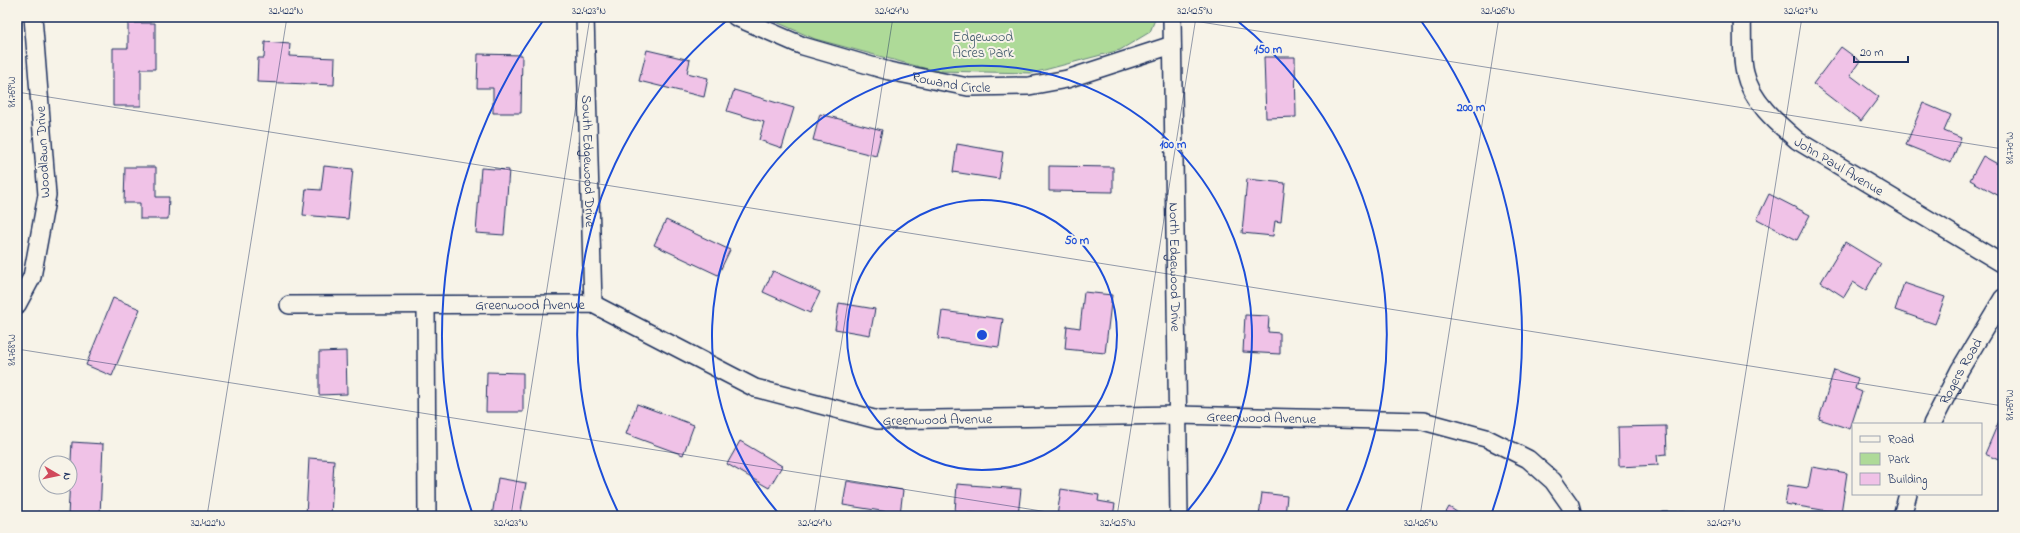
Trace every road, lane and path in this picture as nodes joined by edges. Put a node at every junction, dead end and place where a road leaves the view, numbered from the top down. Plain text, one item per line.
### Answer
1 (33, 17) edge
2 (585, 17) edge
3 (736, 17) edge
4 (1172, 17) edge
5 (1742, 17) edge
6 (1172, 45) junction
7 (2003, 264) edge
8 (2003, 298) edge
9 (593, 304) junction
10 (17, 305) edge
11 (289, 305) dead end
12 (426, 305) junction
13 (1178, 415) junction
14 (1933, 423) edge
15 (1908, 495) edge
16 (427, 516) edge
17 (1179, 516) edge
18 (1573, 516) edge
19 (1902, 516) edge

1 - 10 street, Woodlawn Drive
2 - 9 street, South Edgewood Drive
3 - 6 street, Rowand Circle
4 - 6 street, North Edgewood Drive
5 - 7 street, John Paul Avenue
6 - 13 street, North Edgewood Drive
8 - 14 street, Rogers Road
9 - 12 street, Greenwood Avenue
9 - 13 street, Greenwood Avenue
11 - 12 street, Greenwood Avenue
12 - 16 street
13 - 17 street, North Edgewood Drive
13 - 18 street, Greenwood Avenue
15 - 19 street

